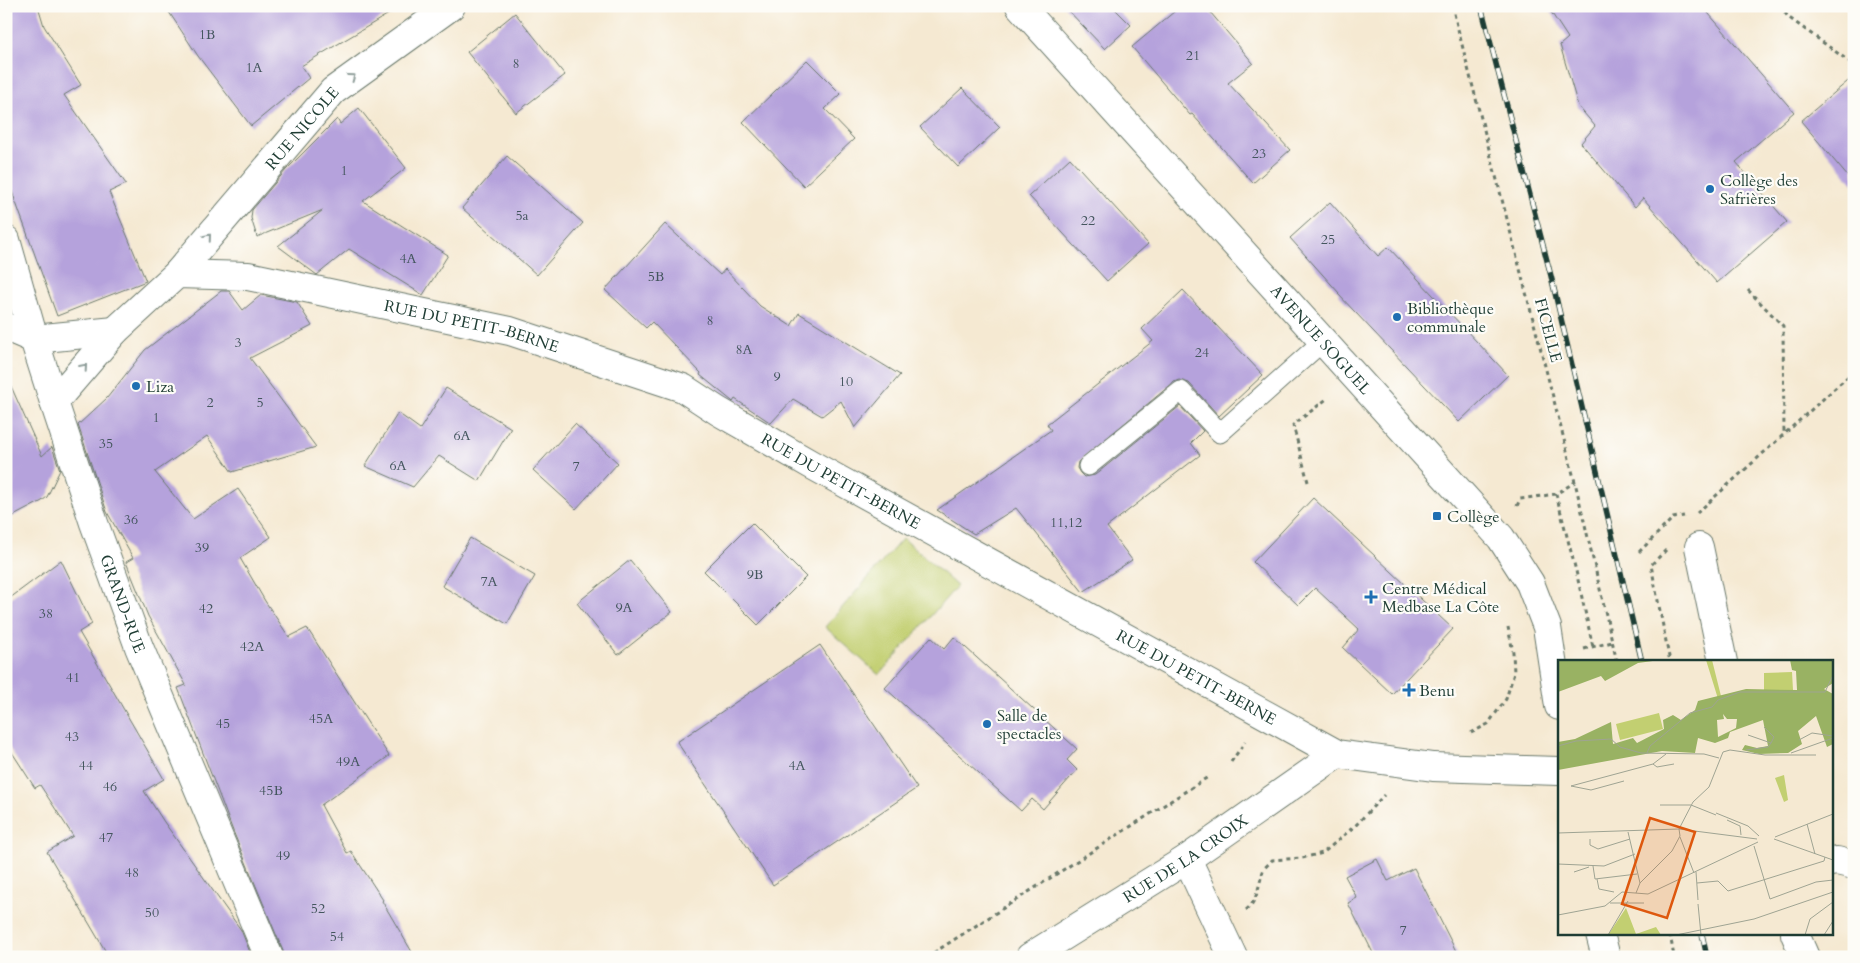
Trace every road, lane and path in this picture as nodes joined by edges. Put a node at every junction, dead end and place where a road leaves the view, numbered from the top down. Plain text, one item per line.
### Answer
1 (451, 6) edge
2 (1020, 6) edge
3 (1452, 6) edge
4 (1780, 6) edge
5 (1854, 65) edge
6 (6, 240) edge
7 (177, 274) junction
8 (1748, 290) dead end
9 (6, 327) edge
10 (115, 332) junction
11 (34, 339) junction
12 (1322, 342) junction
13 (1854, 371) edge
14 (1328, 397) dead end
15 (54, 402) junction
16 (1784, 434) junction
17 (1088, 466) dead end
18 (1308, 482) dead end
19 (1575, 482) junction
20 (1556, 494) junction
21 (1698, 513) dead end
22 (1672, 518) dead end
23 (1501, 538) junction
24 (1698, 547) dead end
25 (1638, 552) dead end
26 (1507, 622) dead end
27 (1612, 642) junction
28 (1593, 647) junction
29 (1584, 650) dead end
30 (1616, 660) edge
31 (1724, 660) edge
32 (1558, 700) edge
33 (1464, 736) dead end
34 (1247, 738) dead end
35 (1337, 754) junction
36 (1231, 762) dead end
37 (1558, 771) edge
38 (1208, 778) dead end
39 (1387, 791) dead end
40 (1187, 859) junction
41 (1832, 862) edge
42 (1854, 865) edge
43 (1216, 920) junction
44 (1601, 936) edge
45 (1670, 936) edge
46 (1796, 936) edge
47 (268, 957) edge
48 (927, 957) edge
49 (1030, 957) edge
50 (1233, 957) edge
51 (1606, 957) edge
52 (1674, 957) edge
53 (1804, 957) edge

7 -> 1 street, RUE NICOLE
2 - 12 street, AVENUE SOGUEL
3 - 19 path, FICELLE
4 - 5 path
6 - 11 street, GRAND-RUE
7 - 10 street
7 - 35 street, RUE DU PETIT-BERNE
8 - 16 path
9 - 11 street
10 - 11 street
15 -> 10 street
11 - 15 street, GRAND-RUE
12 - 17 lane
12 - 23 street, AVENUE SOGUEL
13 - 16 path
14 - 18 path
15 - 47 street, GRAND-RUE
16 - 21 path
19 - 20 path
19 - 27 path, FICELLE
20 - 23 path
20 - 28 path
22 - 25 path
23 - 32 street, AVENUE SOGUEL
24 - 31 street
26 - 33 path
27 - 28 path
27 - 30 path, FICELLE
28 - 29 path
34 - 36 path
35 - 37 street, RUE DU PETIT-BERNE
35 - 40 street, RUE DE LA CROIX
38 - 48 path
39 - 43 path
40 - 43 street
40 - 49 street, RUE DE LA CROIX
41 - 42 street
43 - 50 street
44 - 51 street
45 - 52 path
46 - 53 street

